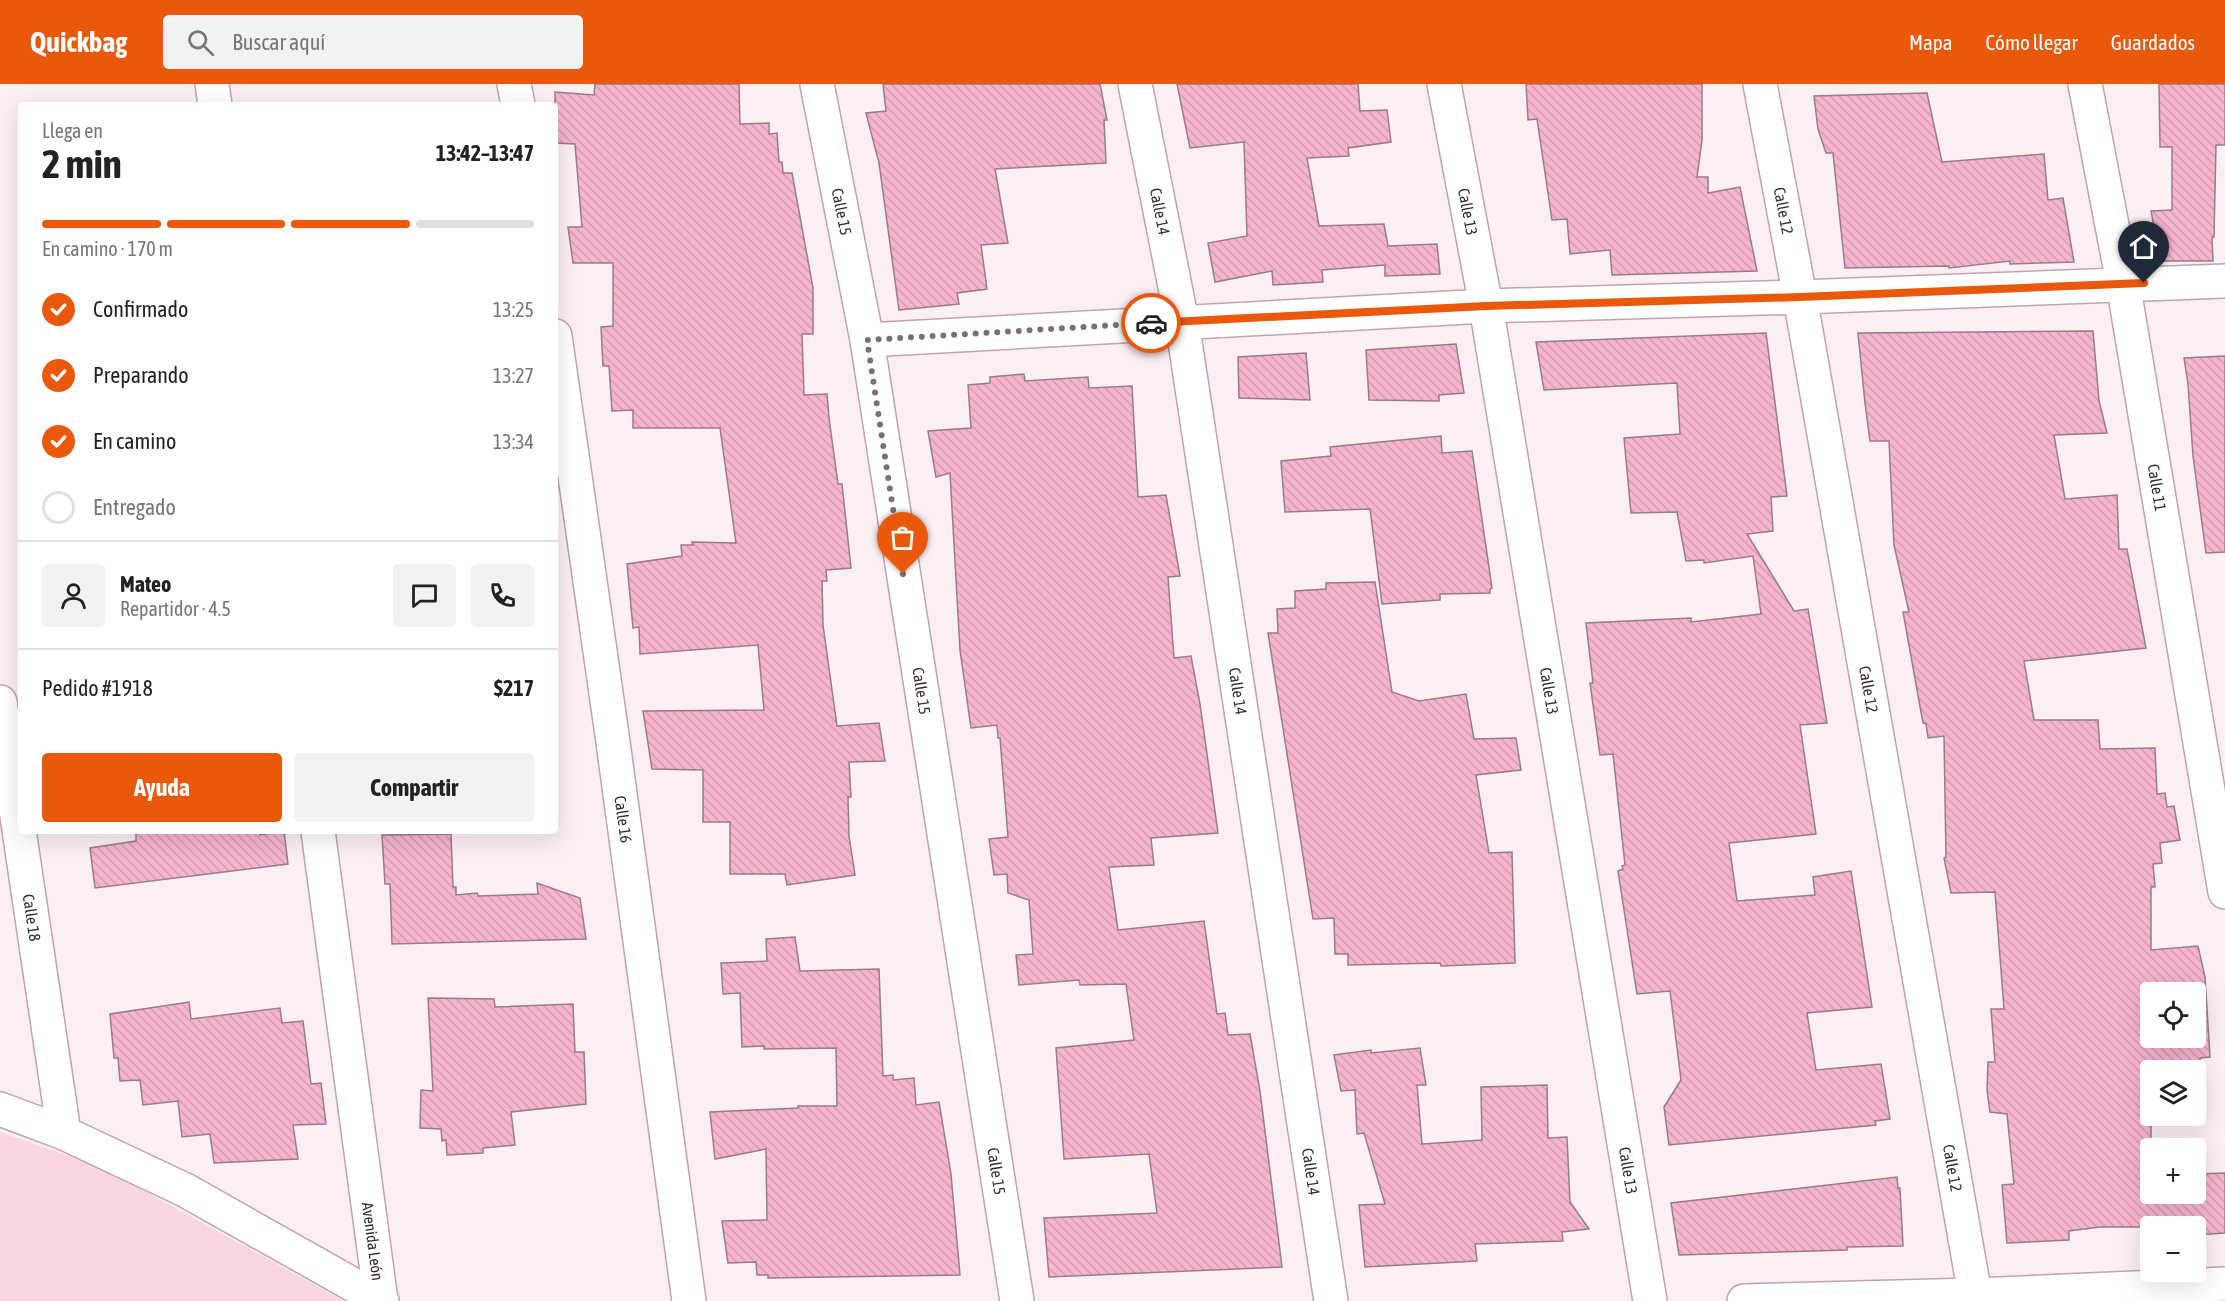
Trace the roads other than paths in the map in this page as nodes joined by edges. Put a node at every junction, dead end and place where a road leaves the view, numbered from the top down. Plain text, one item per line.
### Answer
1 (212, 84) edge
2 (514, 84) edge
3 (817, 84) edge
4 (1135, 84) edge
5 (1444, 84) edge
6 (1760, 84) edge
7 (2085, 84) edge
8 (215, 102) edge
9 (517, 102) edge
10 (2225, 281) edge
11 (2123, 283) junction
12 (1800, 297) junction
13 (1486, 306) junction
14 (1182, 322) junction
15 (867, 340) junction
16 (558, 357) edge
17 (0, 702) edge
18 (18, 823) edge
19 (20, 834) edge
20 (318, 834) edge
21 (2225, 892) edge
22 (0, 1110) edge
23 (64, 1133) junction
24 (2225, 1284) edge
25 (1975, 1295) junction
26 (382, 1301) edge
27 (689, 1301) edge
28 (1017, 1301) edge
29 (1331, 1301) edge
30 (1650, 1301) edge
31 (1744, 1301) edge
32 (1770, 1301) edge

1 - 8 street
2 - 9 street
3 - 15 street, Calle 15
4 - 14 street, Calle 14
5 - 13 street, Calle 13
6 - 12 street, Calle 12
7 - 11 street, Calle 11
10 - 11 street
11 - 12 street
11 - 21 street, Calle 11
12 - 13 street
12 - 25 street, Calle 12
13 - 14 street
13 - 30 street, Calle 13
14 - 15 street
14 - 29 street, Calle 14
15 - 28 street, Calle 15
16 - 27 street, Calle 16
17 - 18 street, Calle 18
19 - 23 street, Calle 18
20 - 26 street, Avenida León
22 - 23 street, Avenida León
23 - 26 street, Avenida León
24 - 25 street
25 - 32 street
31 - 32 street

